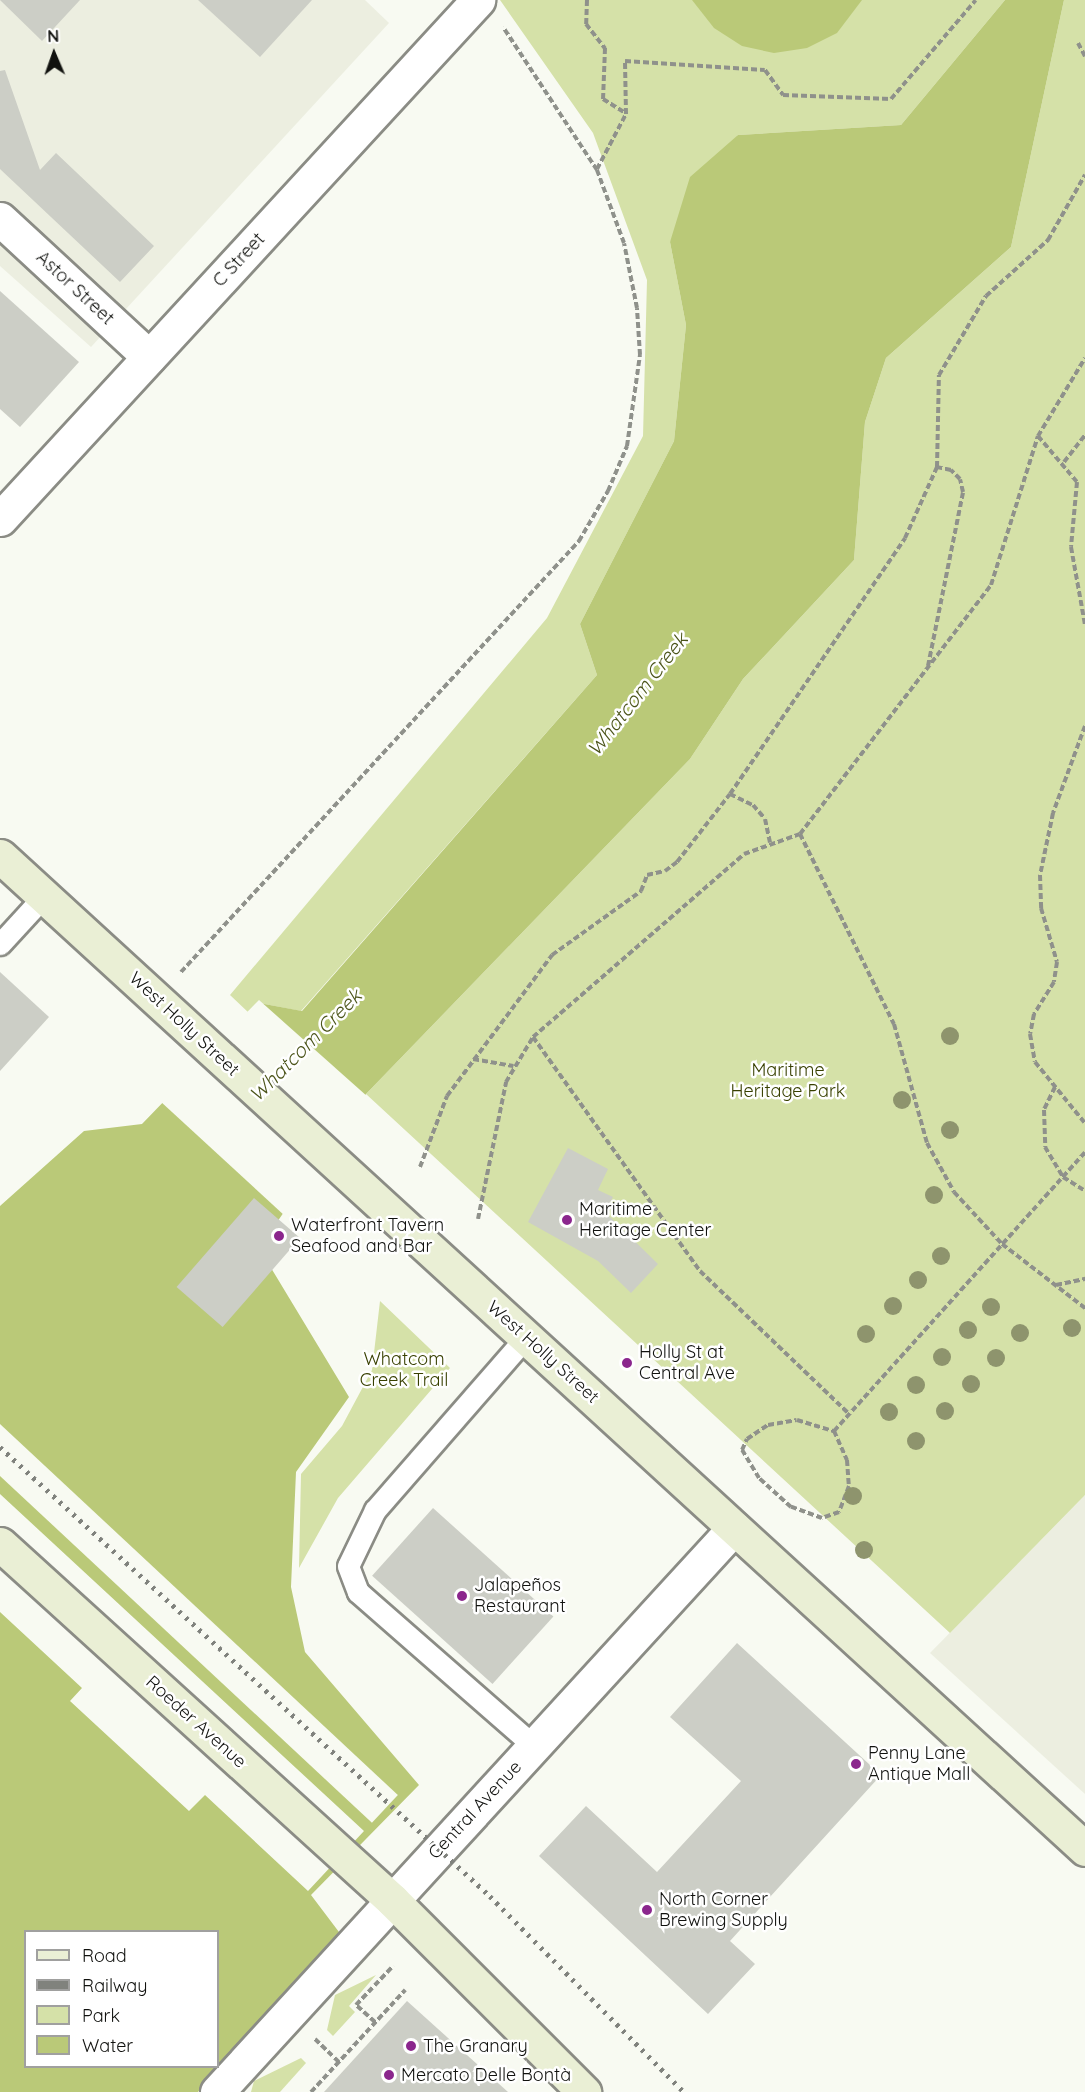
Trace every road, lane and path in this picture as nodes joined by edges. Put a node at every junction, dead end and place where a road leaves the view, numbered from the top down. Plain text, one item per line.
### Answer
1 (587, 0) edge
2 (976, 0) edge
3 (488, 10) edge
4 (1078, 43) dead end
5 (1085, 56) edge
6 (626, 114) junction
7 (597, 170) junction
8 (1085, 175) edge
9 (0, 219) edge
10 (149, 357) junction
11 (1085, 358) edge
12 (1085, 435) edge
13 (1038, 436) junction
14 (1064, 462) junction
15 (937, 467) junction
16 (1077, 482) junction
17 (1085, 484) edge
18 (0, 519) edge
19 (1085, 625) edge
20 (927, 668) junction
21 (1085, 726) edge
22 (730, 794) junction
23 (800, 834) junction
24 (770, 842) junction
25 (0, 856) edge
26 (44, 896) junction
27 (0, 944) edge
28 (160, 1003) junction
29 (533, 1037) junction
30 (473, 1059) junction
31 (513, 1066) junction
32 (1055, 1087) junction
33 (1085, 1123) edge
34 (1085, 1152) edge
35 (420, 1167) dead end
36 (1063, 1177) junction
37 (1085, 1191) edge
38 (478, 1219) dead end
39 (1002, 1244) junction
40 (1085, 1279) edge
41 (1056, 1285) junction
42 (1085, 1308) edge
43 (526, 1337) junction
44 (849, 1414) junction
45 (834, 1431) junction
46 (734, 1528) junction
47 (0, 1544) edge
48 (534, 1746) junction
49 (1085, 1849) edge
50 (392, 1900) junction
51 (393, 1966) dead end
52 (405, 1990) dead end
53 (375, 2022) junction
54 (316, 2041) dead end
55 (339, 2062) junction
56 (217, 2092) edge
57 (311, 2092) edge
58 (584, 2092) edge

1 - 6 path
2 - 6 path
3 - 7 path
3 - 10 street, C Street
4 - 5 path
6 - 7 path
7 - 28 path
8 - 15 path
9 - 10 street, Astor Street
10 - 18 street, C Street
11 - 13 path
12 - 14 path
13 - 14 path
13 - 20 path
14 - 16 path
15 - 20 path
15 - 22 path
16 - 17 path
16 - 19 path
20 - 23 path
21 - 32 path
22 - 24 path
22 - 30 path
23 - 24 path
23 - 39 path
24 - 29 path
25 - 26 main road, West Holly Street
26 - 27 lane
26 - 28 main road, West Holly Street
28 - 43 main road, West Holly Street
29 - 31 path
29 - 44 path
30 - 31 path
30 - 35 path
31 - 38 path
32 - 33 path
32 - 36 path
34 - 36 path
36 - 37 path
36 - 39 path
39 - 41 path
39 - 44 path
40 - 41 path
41 - 42 path
43 - 46 main road, West Holly Street
43 - 48 lane
44 - 45 path
45 - 45 path
46 - 48 street, Central Avenue
46 - 49 main road, West Holly Street
47 - 50 main road, Roeder Avenue
48 - 50 street, Central Avenue
50 - 56 street, Central Avenue
50 - 58 main road, Roeder Avenue
51 - 53 path
52 - 53 path
53 - 55 path
54 - 55 path
55 - 57 path

